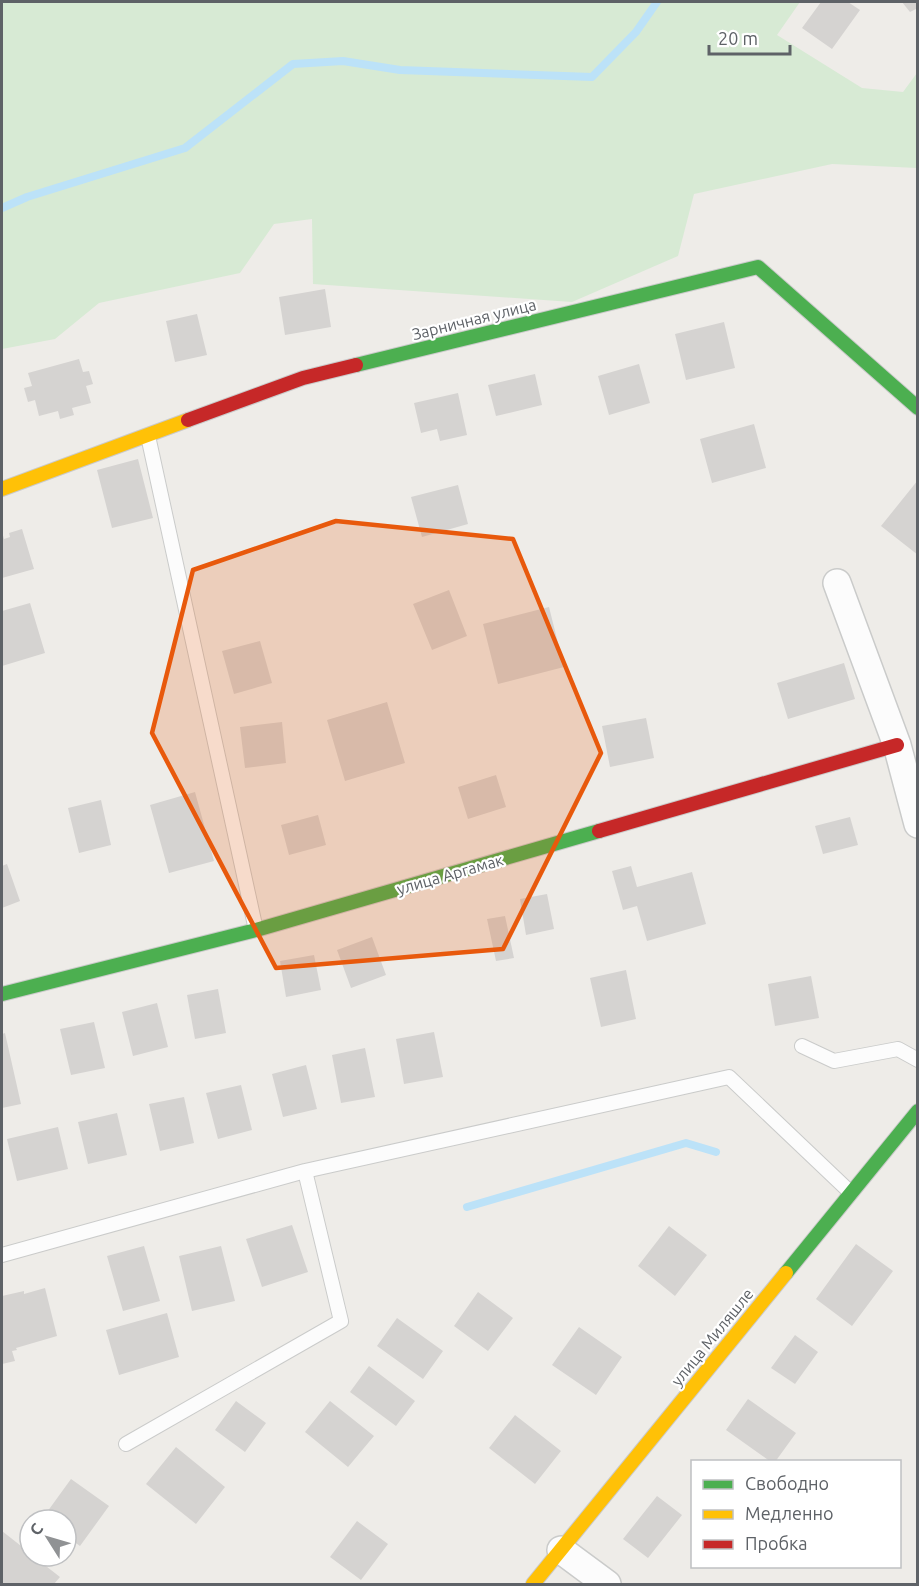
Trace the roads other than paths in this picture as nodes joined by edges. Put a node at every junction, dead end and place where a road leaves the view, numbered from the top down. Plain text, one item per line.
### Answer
1 (918, 408) edge
2 (148, 436) junction
3 (2, 489) edge
4 (837, 583) dead end
5 (897, 746) junction
6 (918, 824) edge
7 (256, 930) junction
8 (2, 994) edge
9 (801, 1046) dead end
10 (918, 1059) edge
11 (918, 1111) edge
12 (305, 1171) junction
13 (851, 1193) junction
14 (2, 1255) edge
15 (126, 1444) dead end
16 (561, 1550) junction
17 (533, 1584) edge
18 (607, 1584) edge

1 - 2 street, Зарничная улица
2 - 3 street, Зарничная улица
2 - 7 lane
4 - 5 street
5 - 6 street
5 - 7 street, улица Аргамак
7 - 8 street, улица Аргамак
9 - 10 lane
11 - 13 street, улица Миляшле
12 - 13 lane
12 - 14 lane
12 - 15 lane
13 - 16 street, улица Миляшле
16 - 17 street, улица Миляшле
16 - 18 street

